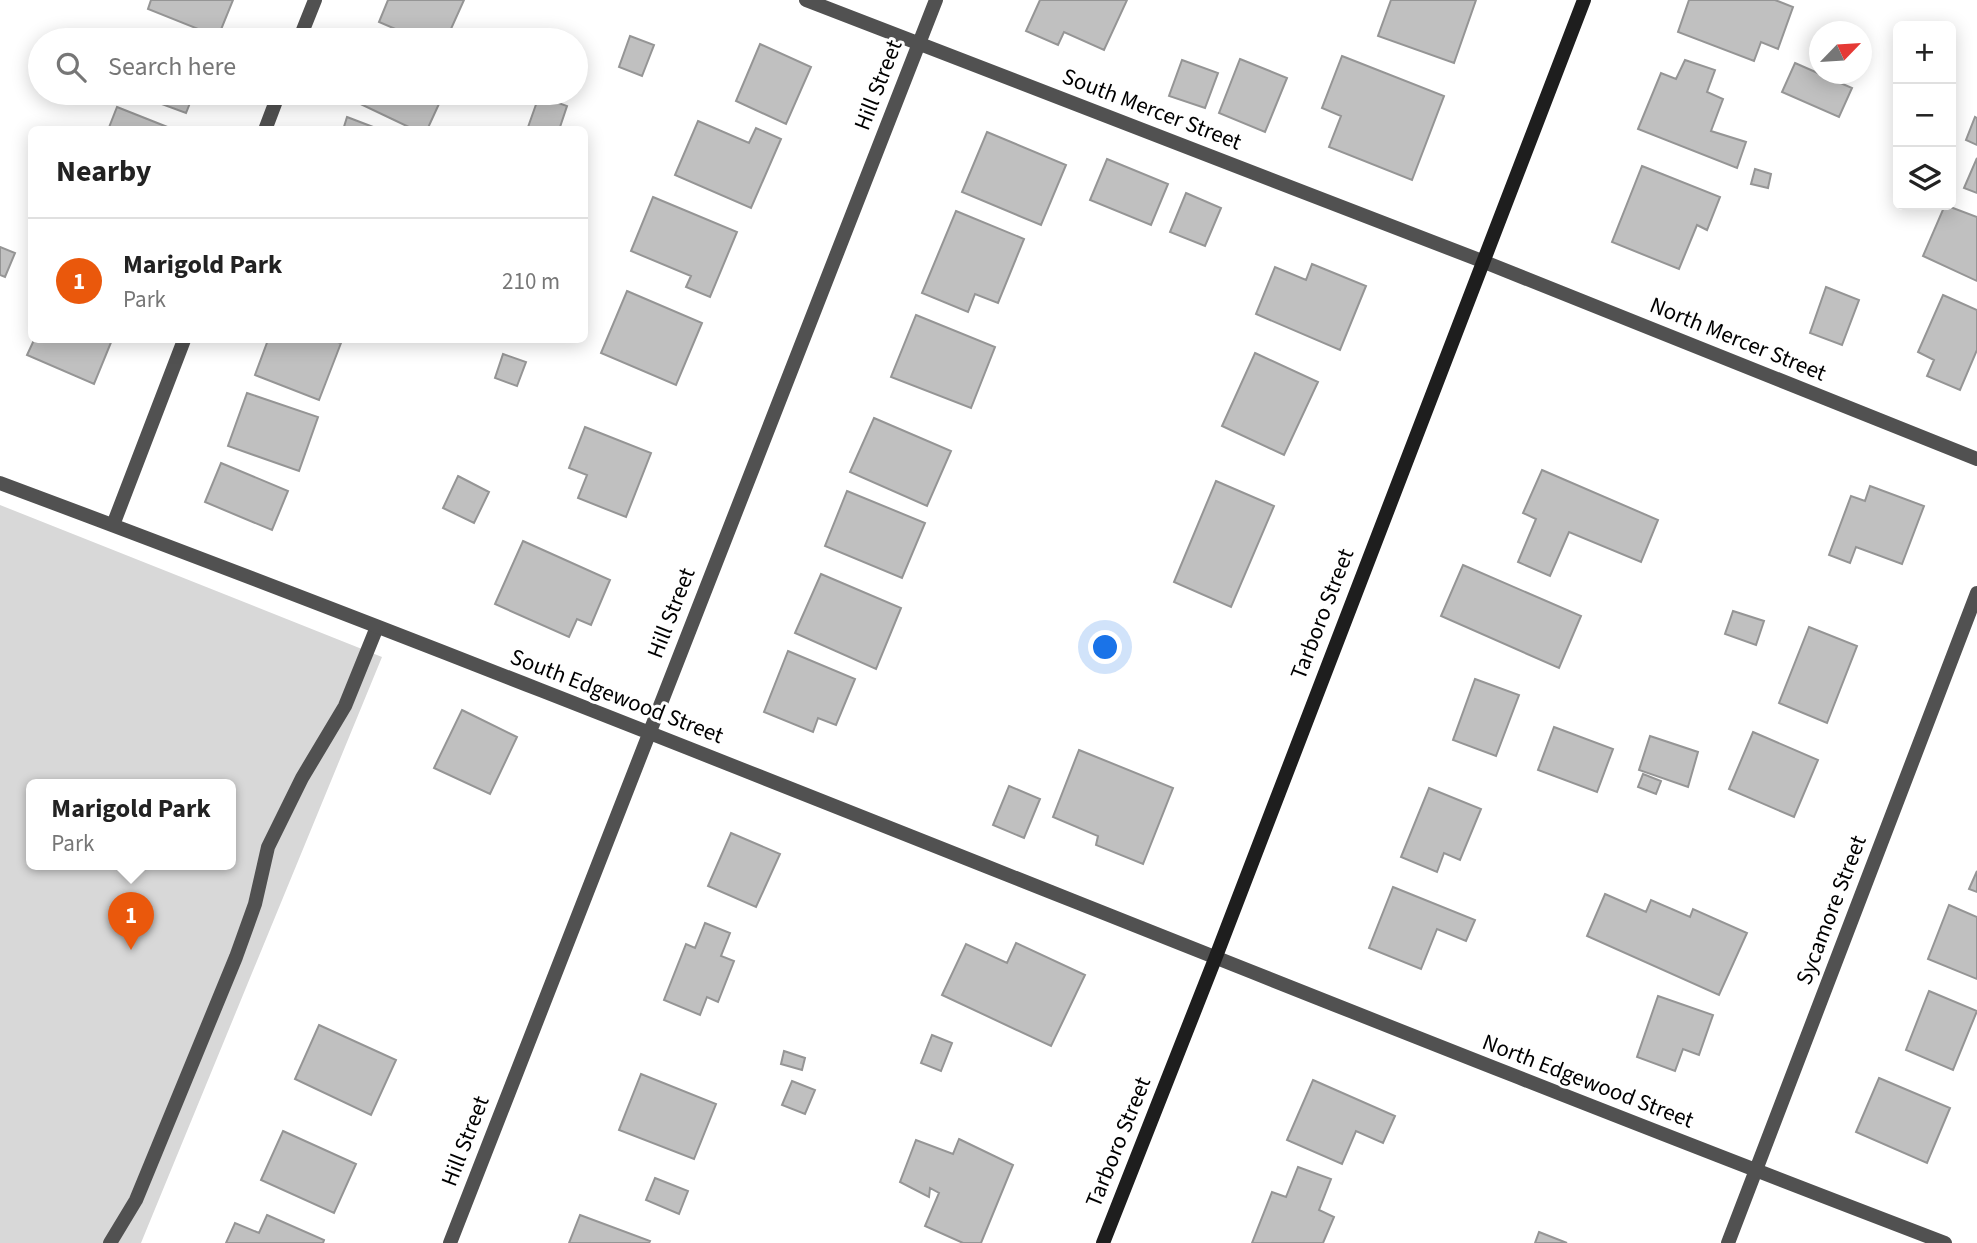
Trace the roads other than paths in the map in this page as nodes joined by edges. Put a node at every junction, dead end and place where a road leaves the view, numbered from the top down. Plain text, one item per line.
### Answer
1 (315, 0) edge
2 (806, 0) edge
3 (936, 0) edge
4 (1584, 0) edge
5 (304, 28) edge
6 (918, 44) junction
7 (274, 105) edge
8 (267, 126) edge
9 (1482, 261) junction
10 (183, 343) edge
11 (1977, 459) edge
12 (0, 484) edge
13 (113, 526) junction
14 (1977, 593) edge
15 (377, 627) junction
16 (649, 732) junction
17 (1215, 959) junction
18 (1756, 1171) junction
19 (110, 1243) edge
20 (450, 1243) edge
21 (1102, 1243) edge
22 (1728, 1243) edge
23 (1945, 1243) edge

1 - 5 street
2 - 6 street, South Mercer Street
3 - 6 street, Hill Street
4 - 9 street, Tarboro Street
6 - 9 street, South Mercer Street
6 - 16 street, Hill Street
7 - 8 street
9 - 11 street, North Mercer Street
9 - 17 street, Tarboro Street
10 - 13 street
12 - 13 street, South Edgewood Street
13 - 15 street, South Edgewood Street
14 - 18 street, Sycamore Street
15 - 16 street, South Edgewood Street
15 - 19 street
16 - 17 street, South Edgewood Street
16 - 20 street, Hill Street
17 - 18 street, North Edgewood Street
17 - 21 street, Tarboro Street
18 - 22 street, Sycamore Street
18 - 23 street, North Edgewood Street

